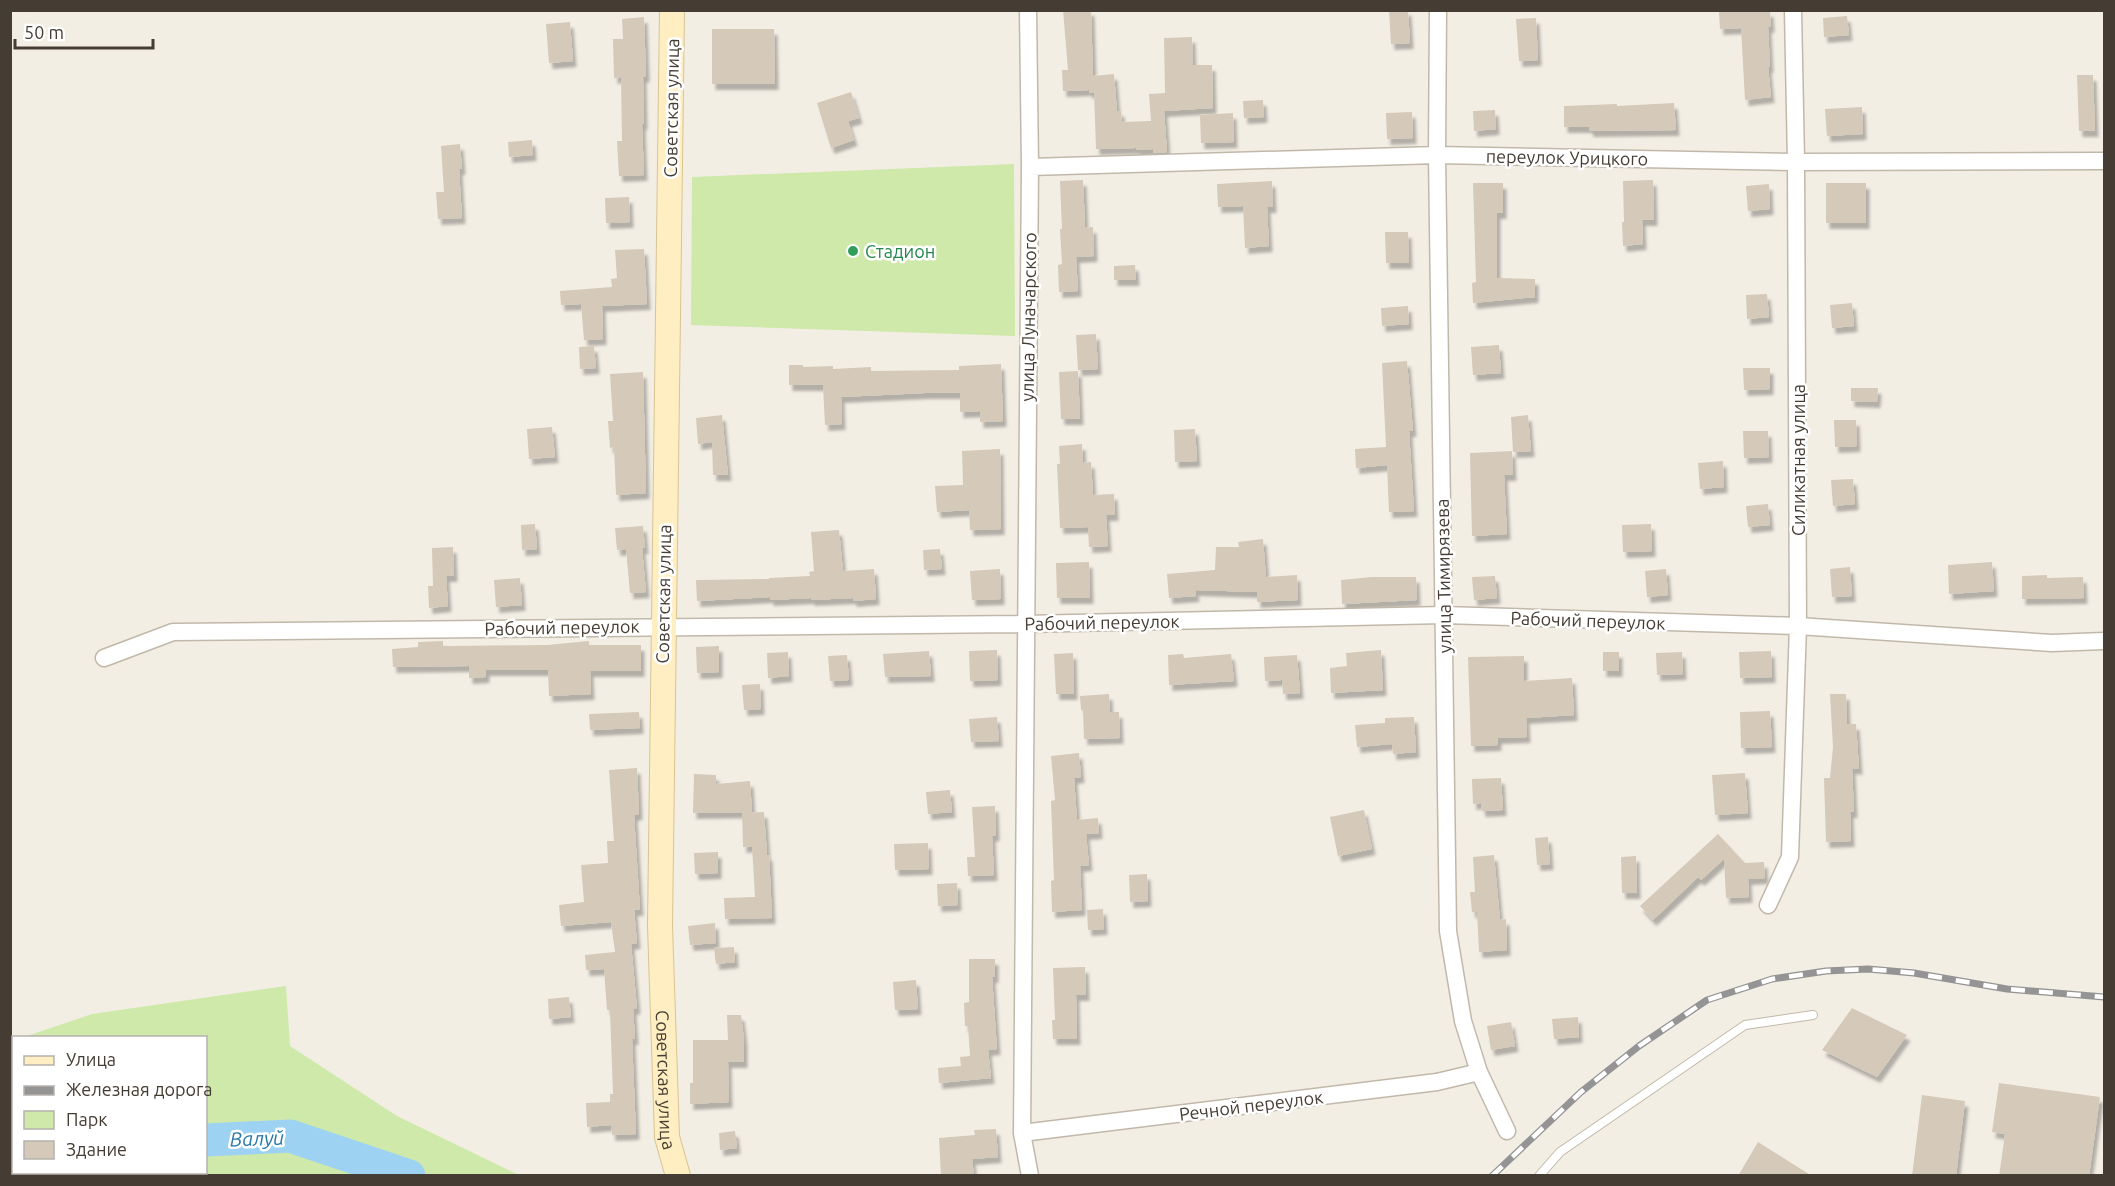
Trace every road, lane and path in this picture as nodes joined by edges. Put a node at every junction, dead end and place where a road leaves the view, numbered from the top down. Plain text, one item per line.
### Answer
1 (672, 10) edge
2 (1028, 10) edge
3 (1438, 10) edge
4 (1793, 10) edge
5 (1437, 155) junction
6 (2104, 161) edge
7 (1796, 162) junction
8 (1030, 167) junction
9 (1444, 615) junction
10 (1025, 624) junction
11 (663, 626) junction
12 (1798, 626) junction
13 (2104, 641) edge
14 (104, 658) dead end
15 (1768, 905) dead end
16 (1813, 1015) dead end
17 (1479, 1072) junction
18 (1508, 1131) dead end
19 (1022, 1133) junction
20 (678, 1176) edge
21 (1030, 1176) edge
22 (1539, 1176) edge

1 - 11 main road, Советская улица
2 - 8 street, улица Луначарского
3 - 5 street, улица Тимирязева
4 - 7 street, Силикатная улица
5 - 7 street, переулок Урицкого
5 - 8 street, переулок Урицкого
5 - 9 street, улица Тимирязева
6 - 7 street, переулок Урицкого
7 - 12 street, Силикатная улица
8 - 10 street, улица Луначарского
9 - 10 street, Рабочий переулок
9 - 12 street, Рабочий переулок
9 - 17 street, улица Тимирязева
10 - 11 street, Рабочий переулок
10 - 19 street, улица Луначарского
11 - 14 street, Рабочий переулок
11 - 20 main road, Советская улица
12 - 13 street, Рабочий переулок
12 - 15 street, Силикатная улица
16 - 22 lane
17 - 18 street, улица Тимирязева
17 - 19 street, Речной переулок
19 - 21 street, улица Луначарского

